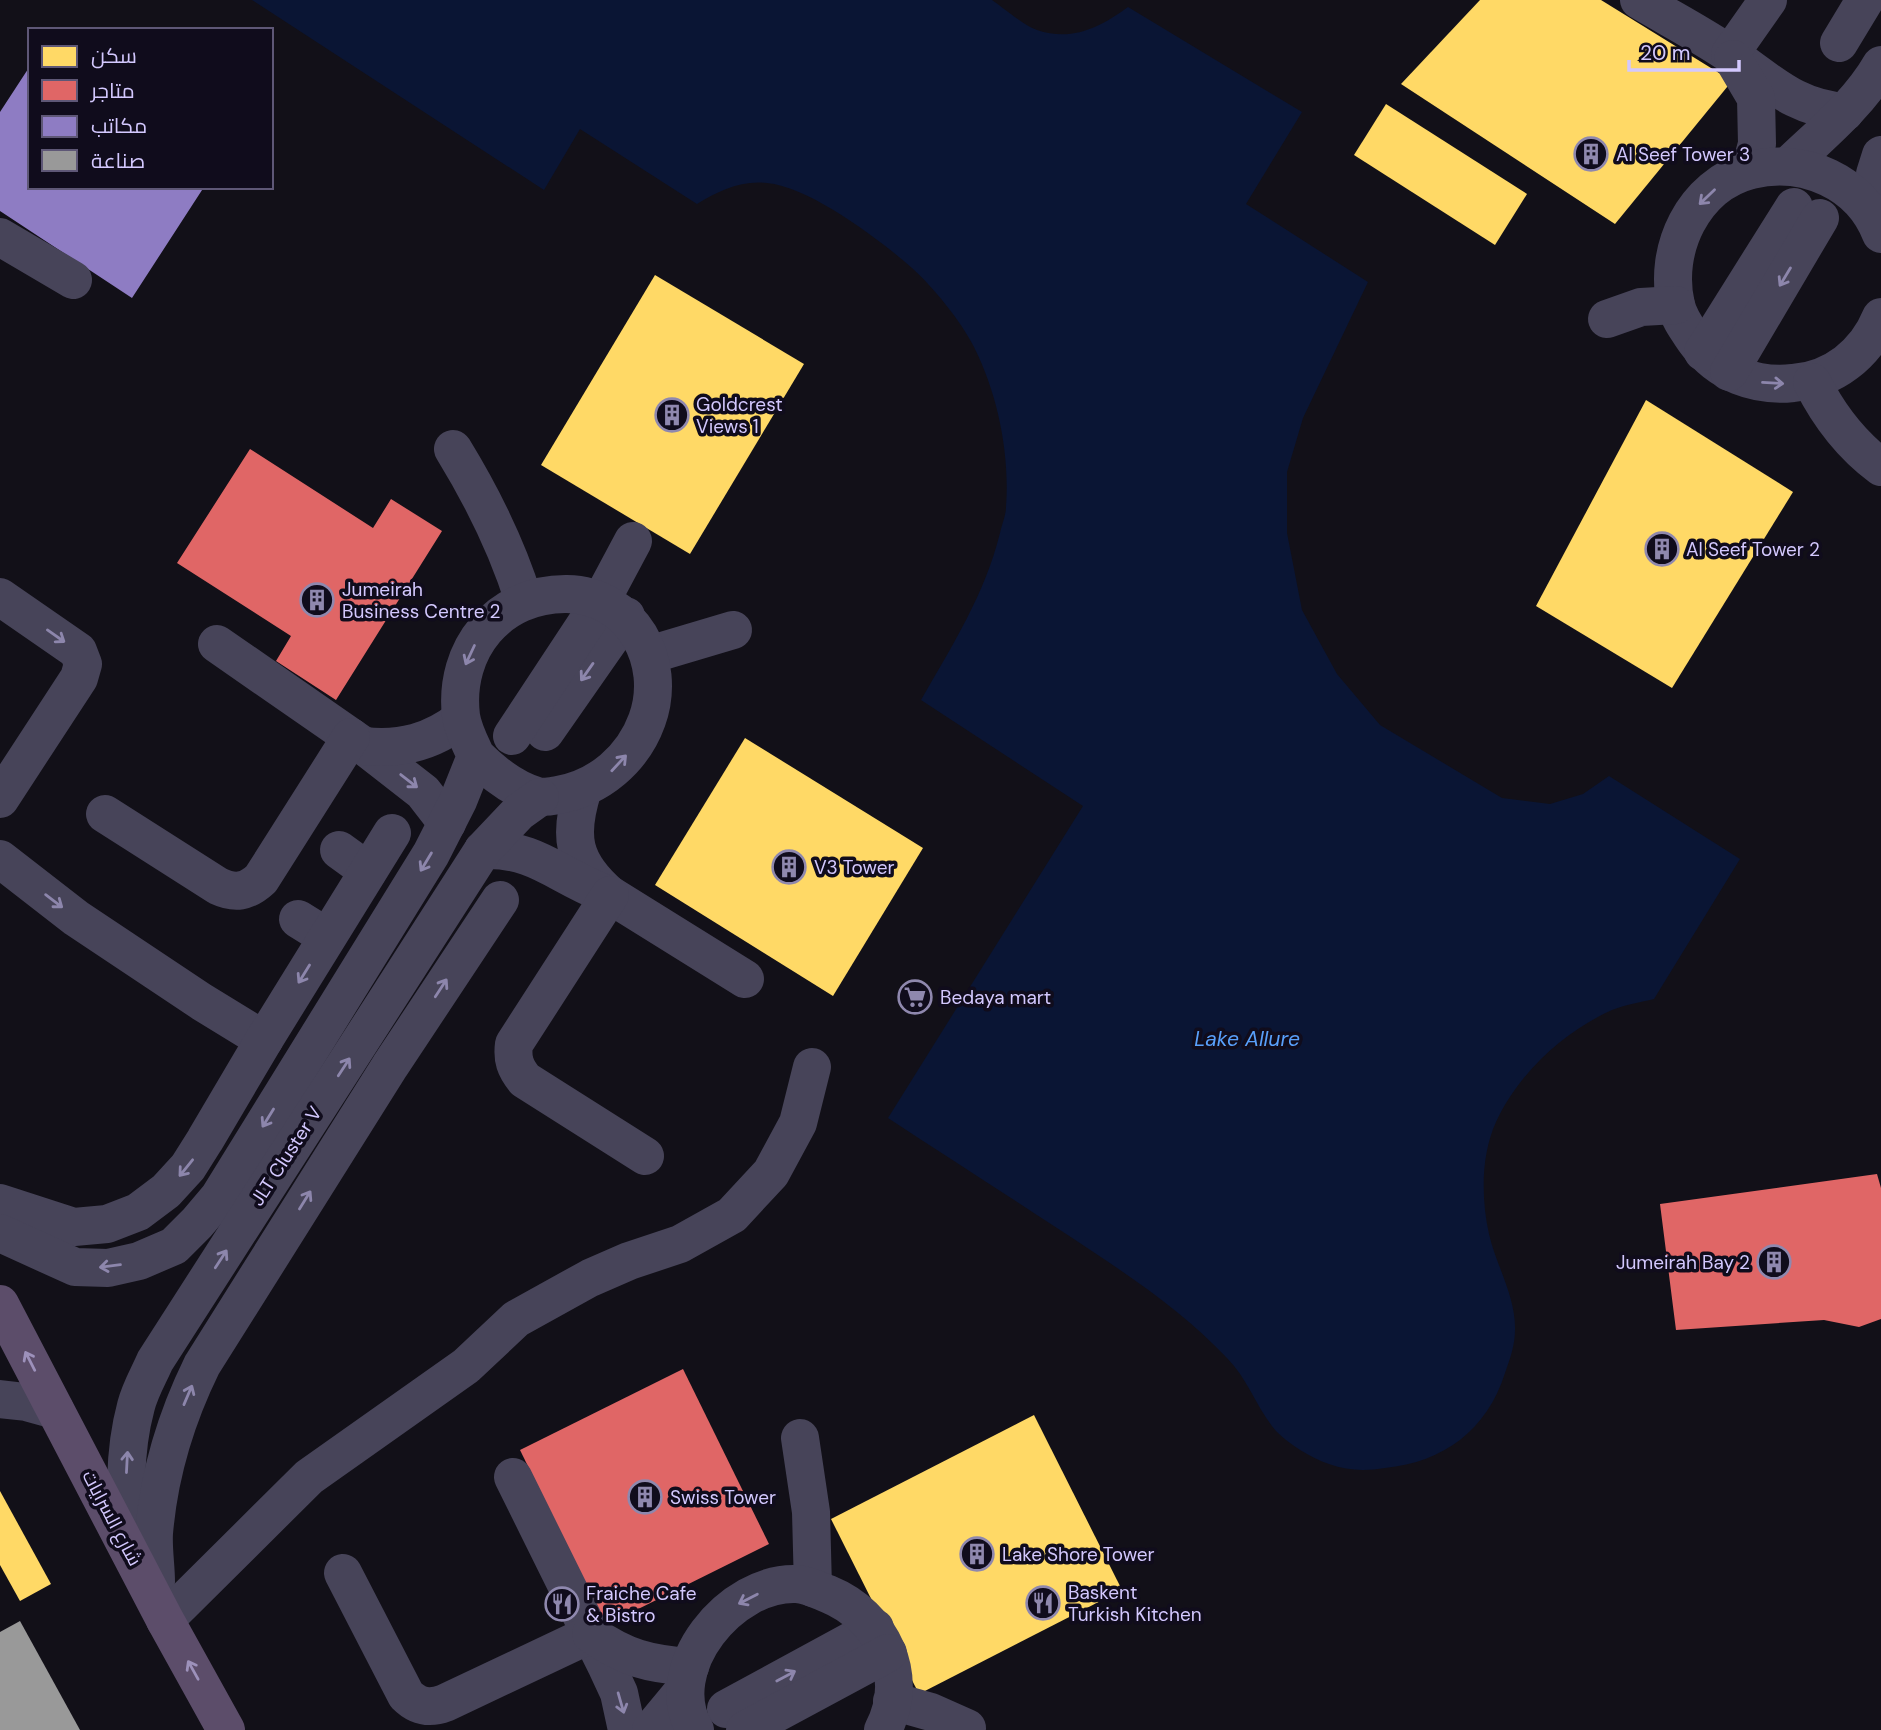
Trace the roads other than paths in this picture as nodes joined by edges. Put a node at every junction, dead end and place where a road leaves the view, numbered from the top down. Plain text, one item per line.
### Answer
1 (1639, 0) edge
2 (1768, 0) edge
3 (1865, 0) edge
4 (1839, 43) dead end
5 (1730, 54) junction
6 (1881, 65) edge
7 (1845, 112) junction
8 (1881, 155) edge
9 (1787, 166) junction
10 (1750, 170) junction
11 (1807, 212) dead end
12 (1879, 224) edge
13 (0, 237) edge
14 (74, 281) dead end
15 (1676, 305) junction
16 (1881, 317) edge
17 (1607, 318) dead end
18 (1716, 362) junction
19 (1812, 382) junction
20 (453, 449) dead end
21 (1881, 467) edge
22 (640, 545) dead end
23 (0, 597) edge
24 (524, 601) junction
25 (614, 609) junction
26 (733, 630) dead end
27 (217, 644) dead end
28 (649, 655) junction
29 (461, 719) junction
30 (358, 742) junction
31 (522, 743) dead end
32 (476, 756) junction
33 (583, 789) junction
34 (540, 797) junction
35 (0, 799) edge
36 (105, 814) dead end
37 (447, 823) junction
38 (392, 833) dead end
39 (483, 850) junction
40 (0, 859) edge
41 (610, 895) junction
42 (500, 900) dead end
43 (745, 979) dead end
44 (264, 1040) junction
45 (812, 1067) dead end
46 (645, 1156) dead end
47 (0, 1203) edge
48 (0, 1233) edge
49 (0, 1304) edge
50 (0, 1399) edge
51 (55, 1410) junction
52 (800, 1438) dead end
53 (513, 1477) dead end
54 (131, 1555) junction
55 (343, 1573) dead end
56 (813, 1588) junction
57 (161, 1613) junction
58 (591, 1634) junction
59 (882, 1641) junction
60 (688, 1678) junction
61 (888, 1715) edge
62 (735, 1719) edge
63 (967, 1728) edge
64 (226, 1730) edge
65 (626, 1730) edge
66 (651, 1730) edge
67 (695, 1730) edge

1 - 5 lane
2 - 5 lane
3 - 4 lane
5 - 7 lane
5 - 10 lane
6 - 7 lane
7 - 9 lane
8 - 12 lane
9 - 10 lane
9 - 12 lane
10 -> 15 lane
11 - 18 lane
13 - 14 lane
15 - 17 lane
15 - 18 lane
16 - 19 lane
18 -> 19 lane
19 - 21 lane
20 - 24 lane
22 - 25 lane
23 -> 35 lane
24 - 25 lane
24 -> 29 lane
25 - 28 lane, JLT Cluster V
25 - 31 lane
26 - 28 lane
27 - 30 lane
33 -> 28 lane, JLT Cluster V
29 - 30 lane
29 - 32 lane
30 - 36 lane
30 -> 37 lane
32 - 34 lane
32 - 37 lane, JLT Cluster V
33 - 34 lane, JLT Cluster V
33 - 41 lane
34 - 39 lane, JLT Cluster V
37 -> 48 lane, JLT Cluster V
38 -> 44 lane
39 - 41 lane
54 -> 39 lane, JLT Cluster V
40 -> 44 lane
41 - 43 lane
41 - 46 lane
57 -> 42 lane
44 -> 47 lane
45 - 57 lane
51 -> 49 main road, شارع السرايات
50 - 51 lane
51 - 54 main road, شارع السرايات
52 - 56 lane
53 - 58 lane
54 - 57 main road, شارع السرايات
55 - 58 lane
56 - 59 lane
56 -> 60 lane
64 -> 57 main road, شارع السرايات
58 - 60 lane
58 -> 65 lane
59 - 61 lane
59 - 62 lane
60 - 66 lane
60 - 67 lane
61 - 63 lane

